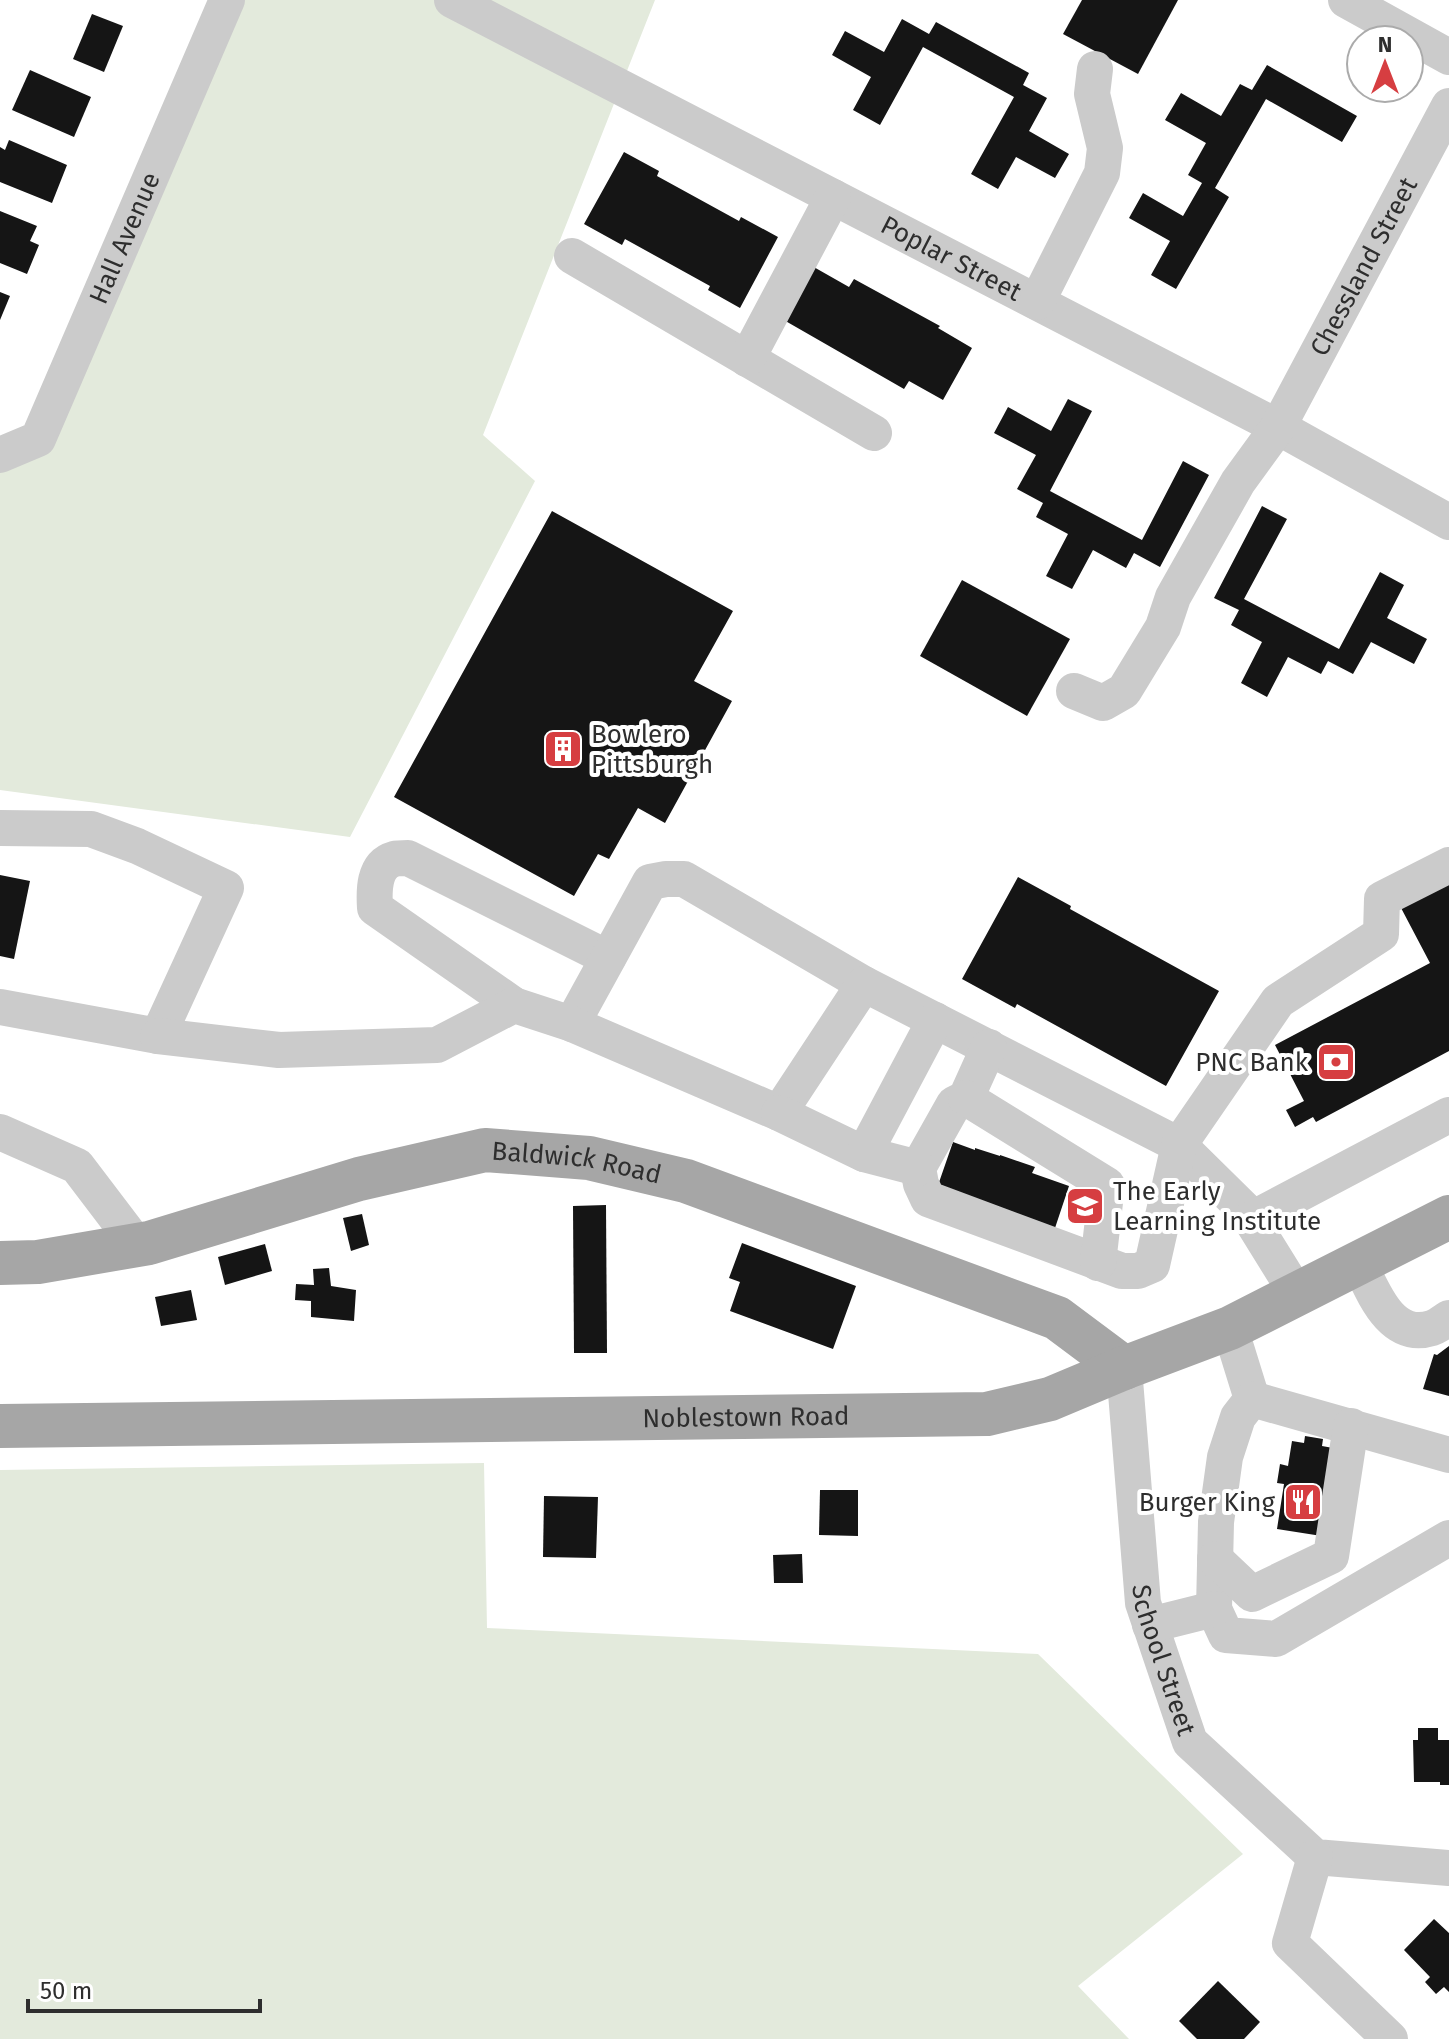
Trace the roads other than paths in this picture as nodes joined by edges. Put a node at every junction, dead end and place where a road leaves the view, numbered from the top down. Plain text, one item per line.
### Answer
1 (227, 0) edge
2 (452, 0) edge
3 (1346, 0) edge
4 (1449, 57) edge
5 (1095, 69) dead end
6 (1449, 106) edge
7 (833, 197) junction
8 (572, 256) dead end
9 (1037, 302) junction
10 (747, 359) junction
11 (1278, 427) junction
12 (874, 433) dead end
13 (0, 455) edge
14 (1449, 522) edge
15 (1074, 691) dead end
16 (0, 828) edge
17 (1449, 865) edge
18 (608, 958) junction
19 (864, 984) junction
20 (514, 1005) junction
21 (0, 1007) edge
22 (935, 1020) junction
23 (572, 1024) junction
24 (158, 1036) junction
25 (989, 1047) junction
26 (966, 1098) junction
27 (779, 1113) junction
28 (1449, 1115) edge
29 (0, 1132) edge
30 (1179, 1145) junction
31 (864, 1154) junction
32 (918, 1168) junction
33 (1449, 1217) edge
34 (1250, 1220) junction
35 (137, 1245) junction
36 (0, 1263) edge
37 (1098, 1263) junction
38 (1359, 1263) junction
39 (1297, 1294) junction
40 (1449, 1318) edge
41 (1230, 1328) junction
42 (1124, 1368) junction
43 (1252, 1399) junction
44 (0, 1426) edge
45 (1362, 1430) junction
46 (1449, 1455) edge
47 (1449, 1538) edge
48 (1224, 1567) junction
49 (1345, 1599) junction
50 (1214, 1609) junction
51 (1150, 1625) junction
52 (1315, 1857) junction
53 (1449, 1868) edge
54 (1390, 2039) edge

1 - 13 street, Hall Avenue
2 - 7 street, Poplar Street
3 - 4 street
5 - 9 street
6 - 11 street, Chessland Street
7 - 9 street, Poplar Street
7 - 10 street
8 - 10 street
9 - 11 street, Poplar Street
10 - 12 street
11 - 14 street, Poplar Street
11 - 15 street, Chessland Street
16 - 24 street
17 - 30 street
18 - 19 street
18 - 20 street
18 - 23 street
19 - 22 street
19 - 27 street
20 - 23 street
20 - 24 street
21 - 24 street
22 - 25 street
22 - 31 street
23 - 27 street
25 - 26 street
25 - 30 street
26 - 32 street
26 - 37 street
27 - 31 street
28 - 34 street
29 - 35 street
30 - 34 street
30 - 37 street
31 - 32 street
32 - 37 street
33 - 38 main road, Noblestown Road
34 - 39 street
35 - 36 main road, Baldwick Road
35 - 42 main road, Baldwick Road
38 - 39 main road, Noblestown Road
38 - 40 street
39 - 41 main road, Noblestown Road
41 - 42 main road, Noblestown Road
41 - 43 street
42 - 44 main road, Noblestown Road
42 - 51 street, School Street
43 - 45 street
43 - 48 street
45 - 46 street
45 - 48 street
45 - 49 street
47 - 49 street
48 - 50 street
49 - 50 street
50 - 51 street
51 - 52 street, School Street
52 - 53 street
52 - 54 street

